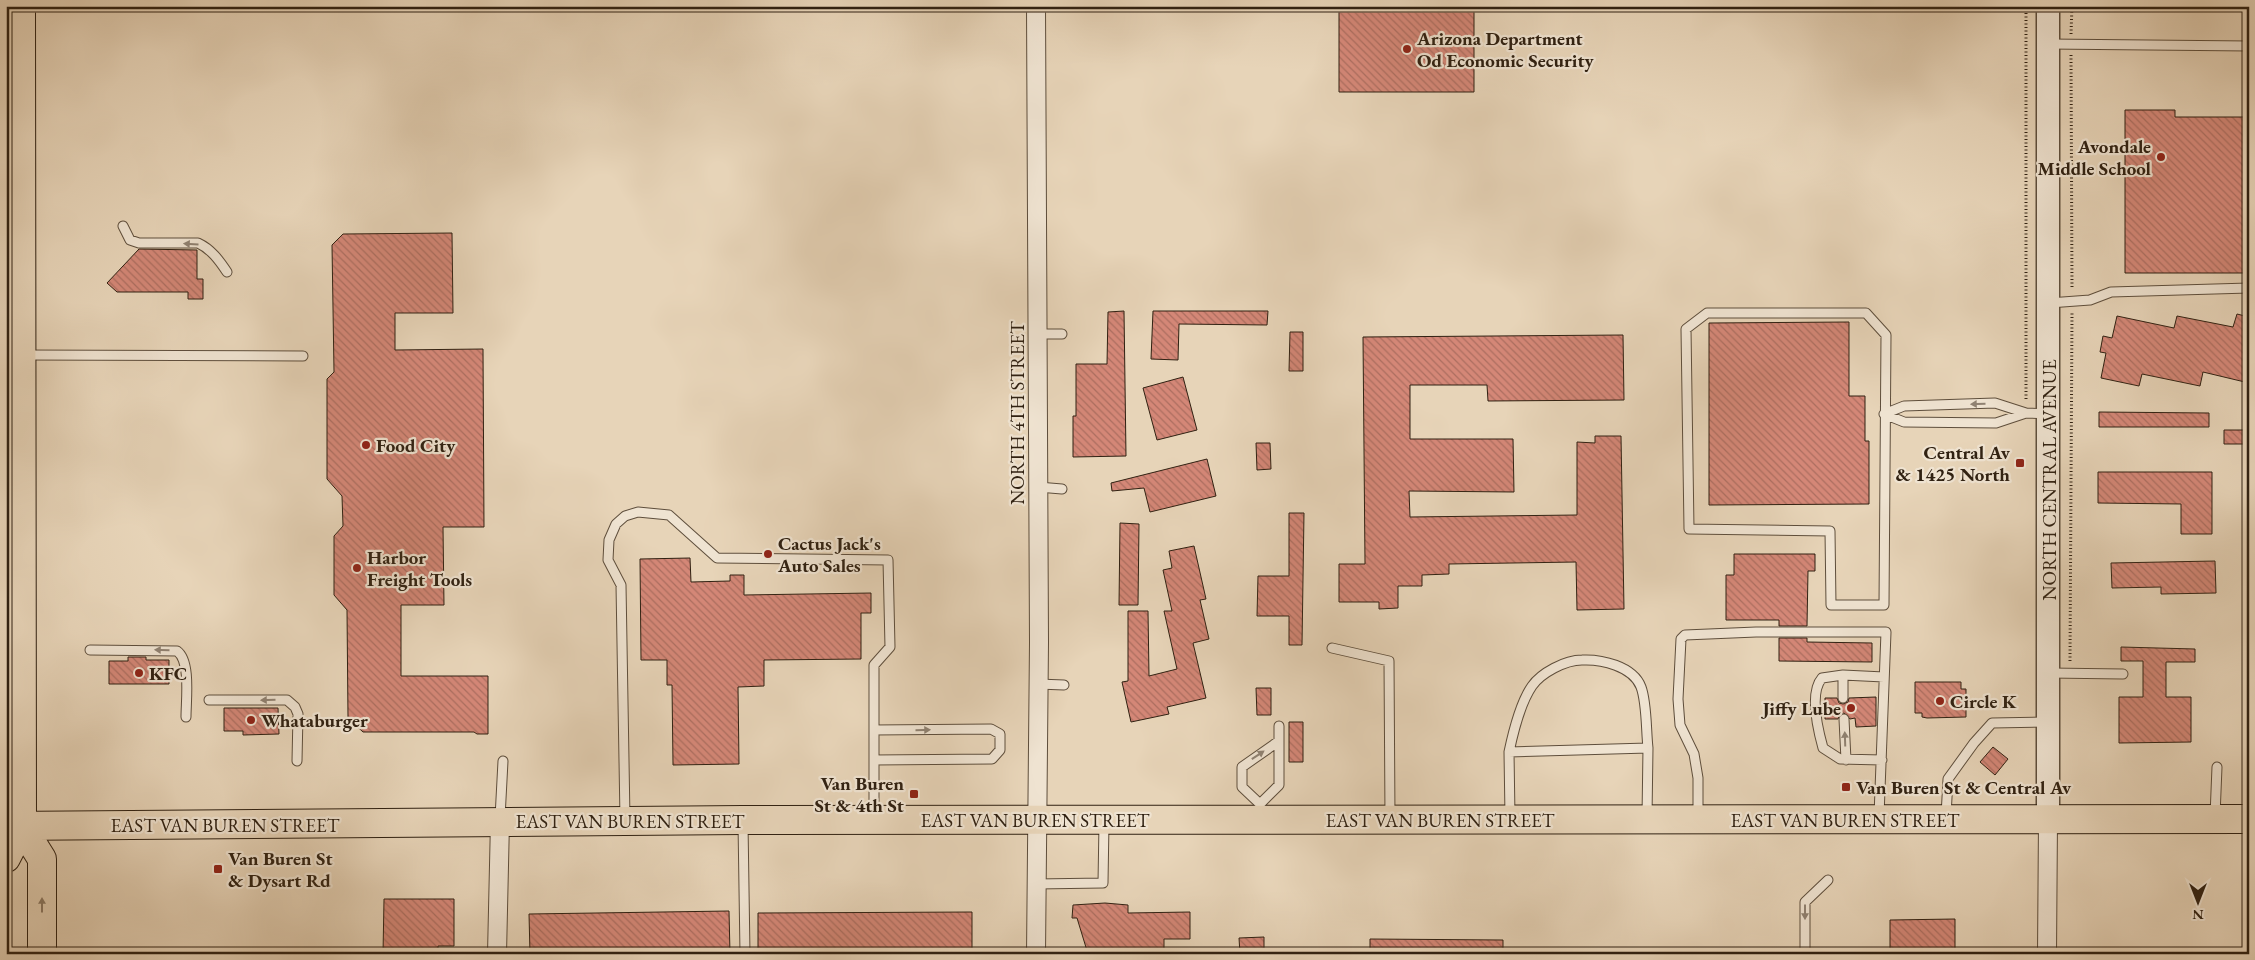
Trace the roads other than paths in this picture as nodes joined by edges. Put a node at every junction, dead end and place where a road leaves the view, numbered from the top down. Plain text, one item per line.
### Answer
1 (21, 6) edge
2 (1036, 6) edge
3 (2048, 6) edge
4 (2048, 44) junction
5 (2249, 46) edge
6 (122, 226) dead end
7 (227, 272) dead end
8 (2249, 288) edge
9 (2048, 303) junction
10 (1038, 334) junction
11 (1062, 334) dead end
12 (303, 356) dead end
13 (19, 360) junction
14 (2026, 413) junction
15 (1884, 414) junction
16 (2049, 414) junction
17 (1038, 487) junction
18 (1062, 488) dead end
19 (1332, 648) dead end
20 (90, 650) dead end
21 (2060, 674) junction
22 (2123, 674) dead end
23 (1842, 675) junction
24 (1884, 677) junction
25 (1038, 684) junction
26 (1064, 685) dead end
27 (1843, 698) dead end
28 (209, 700) dead end
29 (186, 716) dead end
30 (1844, 719) dead end
31 (2049, 722) junction
32 (1279, 726) dead end
33 (874, 730) junction
34 (1279, 741) junction
35 (1648, 748) junction
36 (1510, 752) junction
37 (874, 760) junction
38 (1846, 760) junction
39 (1882, 760) junction
40 (297, 761) dead end
41 (503, 761) dead end
42 (2217, 767) dead end
43 (1260, 812) junction
44 (2215, 819) junction
45 (2249, 819) edge
46 (743, 820) junction
47 (874, 820) junction
48 (1038, 820) junction
49 (1104, 820) junction
50 (1390, 820) junction
51 (1510, 820) junction
52 (1647, 820) junction
53 (1698, 820) junction
54 (1878, 820) junction
55 (1946, 820) junction
56 (2048, 820) junction
57 (625, 821) junction
58 (500, 822) junction
59 (14, 826) edge
60 (6, 858) edge
61 (1828, 880) dead end
62 (1036, 884) junction
63 (42, 954) edge
64 (497, 954) edge
65 (745, 954) edge
66 (1036, 954) edge
67 (1805, 954) edge
68 (2047, 954) edge

1 - 13 main road
2 - 10 street, NORTH 4TH STREET
3 - 4 street, NORTH CENTRAL AVENUE
4 - 5 lane
4 - 9 street, NORTH CENTRAL AVENUE
7 -> 6 lane
8 - 9 lane
9 - 16 street, NORTH CENTRAL AVENUE
10 - 11 lane
10 - 17 street, NORTH 4TH STREET
12 - 13 lane
13 - 59 main road
14 - 15 lane
14 -> 15 lane
14 - 16 lane
15 - 15 lane
16 - 21 street, NORTH CENTRAL AVENUE
17 - 18 lane
17 - 25 street, NORTH 4TH STREET
19 - 50 lane
29 -> 20 lane
21 - 22 lane
21 - 31 street, NORTH CENTRAL AVENUE
23 - 24 lane
23 - 27 lane
23 - 38 lane
24 - 39 lane
24 - 53 lane
25 - 26 lane
25 - 48 street, NORTH 4TH STREET
40 -> 28 lane
38 -> 30 lane
31 - 55 lane
31 - 56 street, NORTH CENTRAL AVENUE
32 - 34 lane
33 - 37 lane
33 -> 37 lane
33 - 57 lane
34 - 43 lane
43 -> 34 lane
35 - 36 lane
35 - 36 lane
35 - 52 lane
36 - 51 lane
37 - 47 lane
38 - 39 lane
39 - 54 lane
41 - 58 lane
42 - 44 lane
43 - 49 main road, EAST VAN BUREN STREET
43 - 50 main road, EAST VAN BUREN STREET
44 - 45 main road, EAST VAN BUREN STREET
44 - 56 main road, EAST VAN BUREN STREET
46 - 47 main road, EAST VAN BUREN STREET
46 - 57 main road, EAST VAN BUREN STREET
46 - 65 lane
47 - 48 main road, EAST VAN BUREN STREET
48 - 49 main road, EAST VAN BUREN STREET
48 - 62 street, NORTH 4TH STREET
49 - 62 lane
50 - 51 main road, EAST VAN BUREN STREET
51 - 52 main road, EAST VAN BUREN STREET
52 - 53 main road, EAST VAN BUREN STREET
53 - 54 main road, EAST VAN BUREN STREET
54 - 55 main road, EAST VAN BUREN STREET
55 - 56 main road, EAST VAN BUREN STREET
56 - 68 street, NORTH CENTRAL AVENUE
57 - 58 main road, EAST VAN BUREN STREET
58 - 59 main road, EAST VAN BUREN STREET
58 - 64 street
59 - 60 main road
63 -> 59 main road
61 -> 67 lane
62 - 66 street, NORTH 4TH STREET

